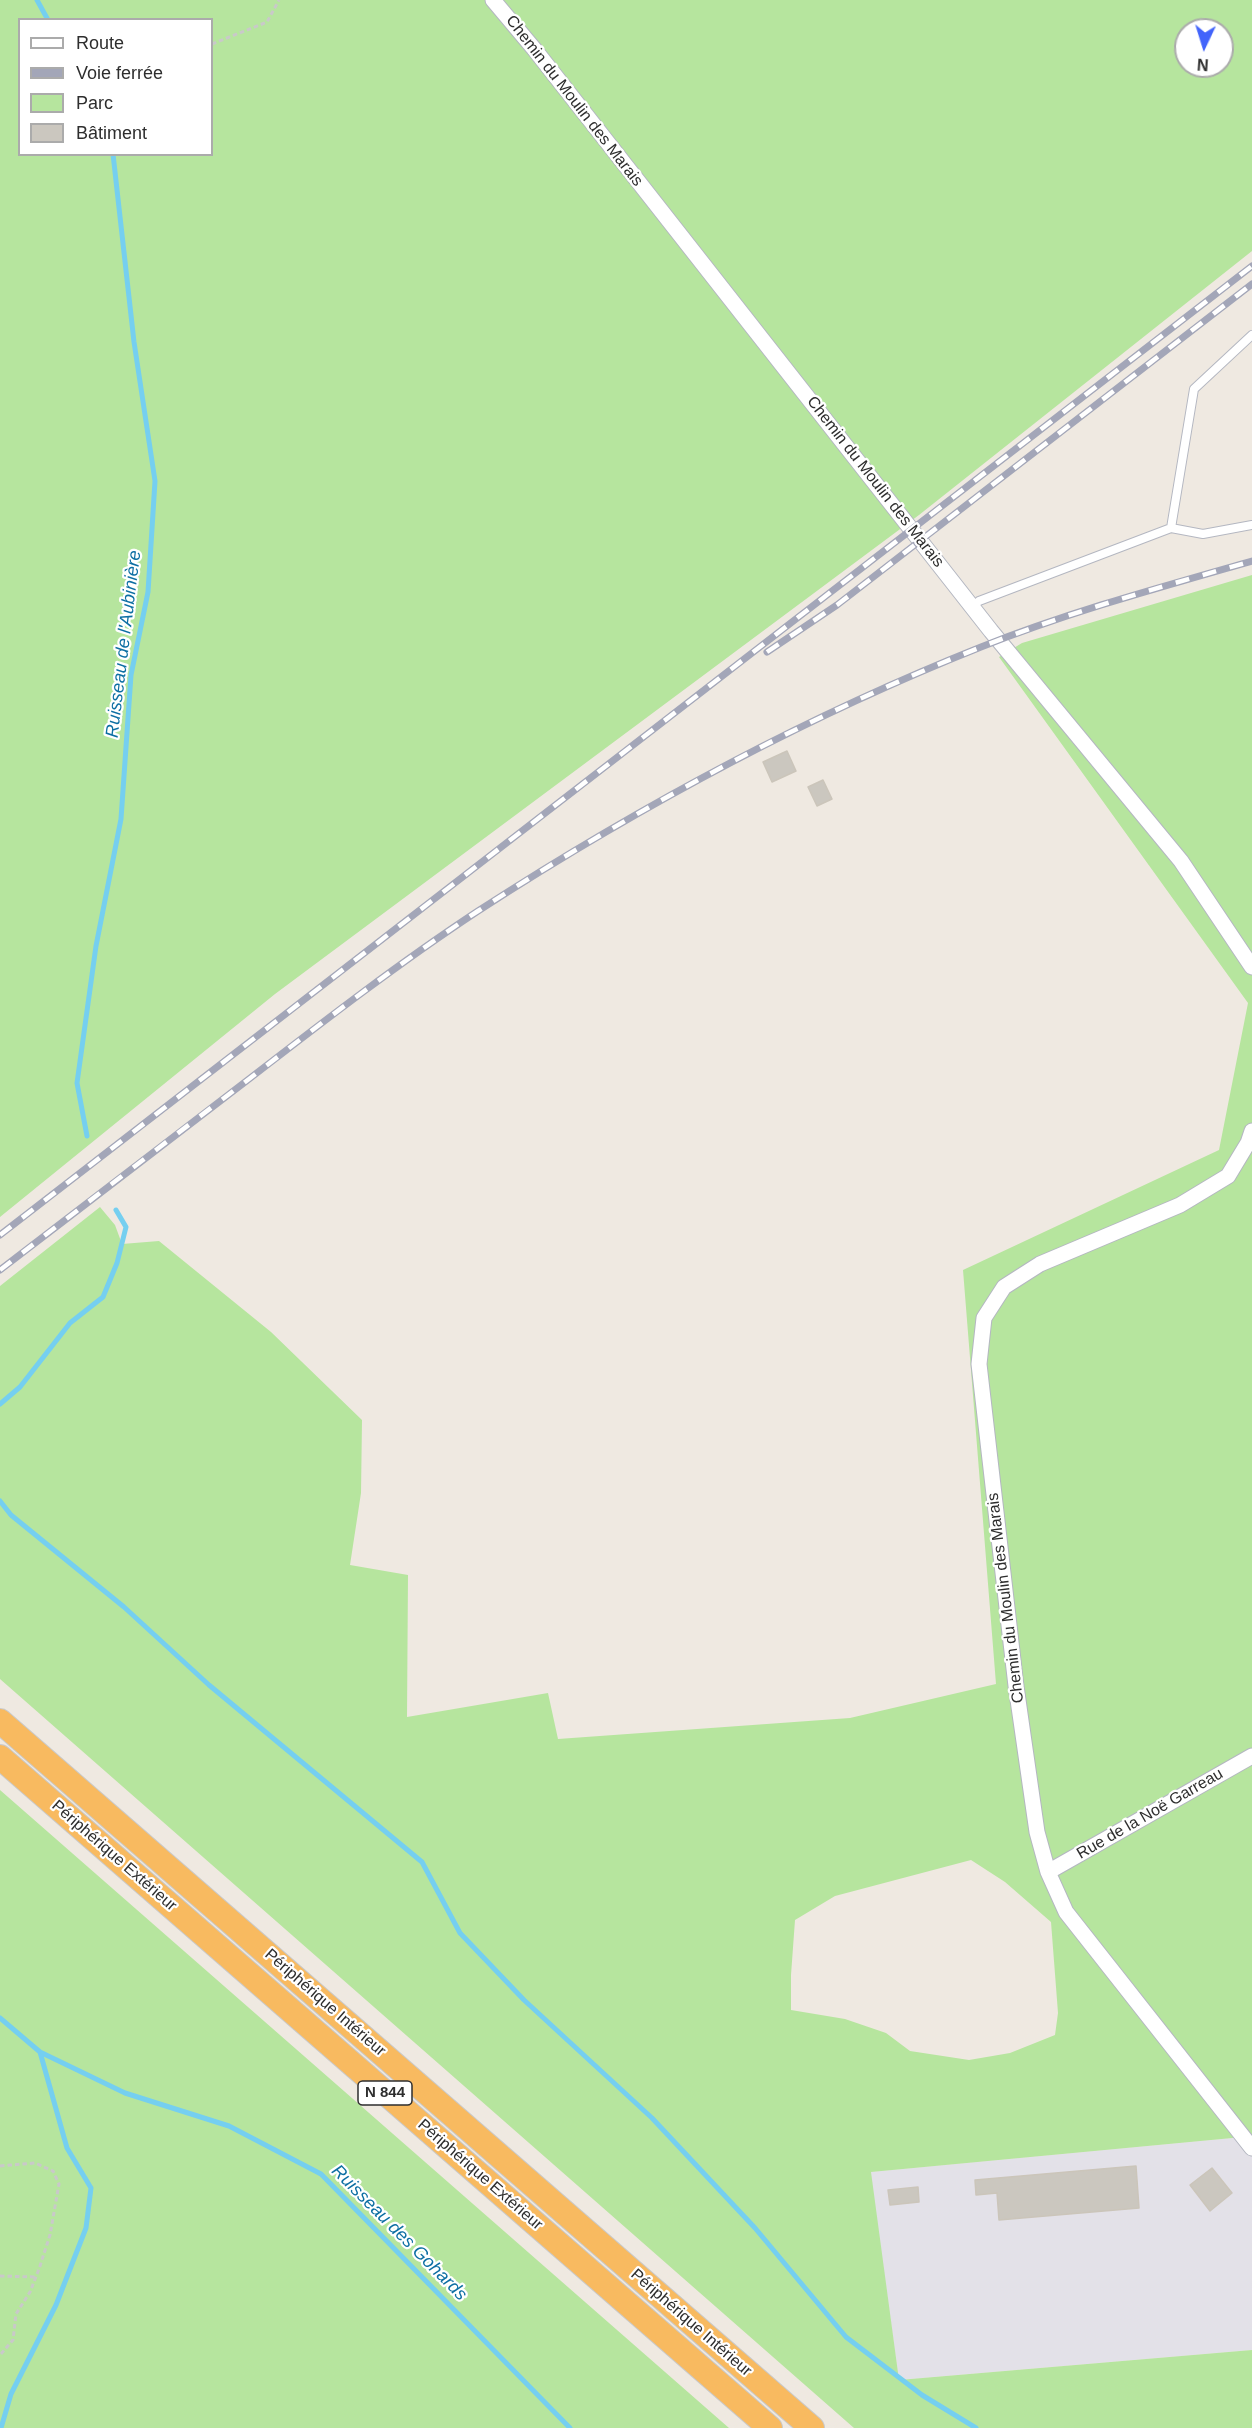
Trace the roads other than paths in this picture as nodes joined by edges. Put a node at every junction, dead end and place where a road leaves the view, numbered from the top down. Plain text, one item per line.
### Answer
1 (493, 0) edge
2 (1252, 335) edge
3 (1252, 525) edge
4 (1171, 528) junction
5 (972, 607) junction
6 (1252, 967) edge
7 (1252, 1131) edge
8 (0, 1721) edge
9 (1252, 1756) edge
10 (0, 1757) edge
11 (1048, 1872) junction
12 (1252, 2148) edge
13 (770, 2428) edge
14 (812, 2428) edge

1 - 5 street, Chemin du Moulin des Marais
2 - 4 lane
3 - 4 lane
4 - 5 lane
5 - 6 street, Chemin du Moulin des Marais
7 - 11 street, Chemin du Moulin des Marais
8 - 14 highway, Périphérique Intérieur / N 844
9 - 11 street, Rue de la Noë Garreau
10 - 13 highway, Périphérique Extérieur / N 844
11 - 12 street, Chemin du Moulin des Marais

